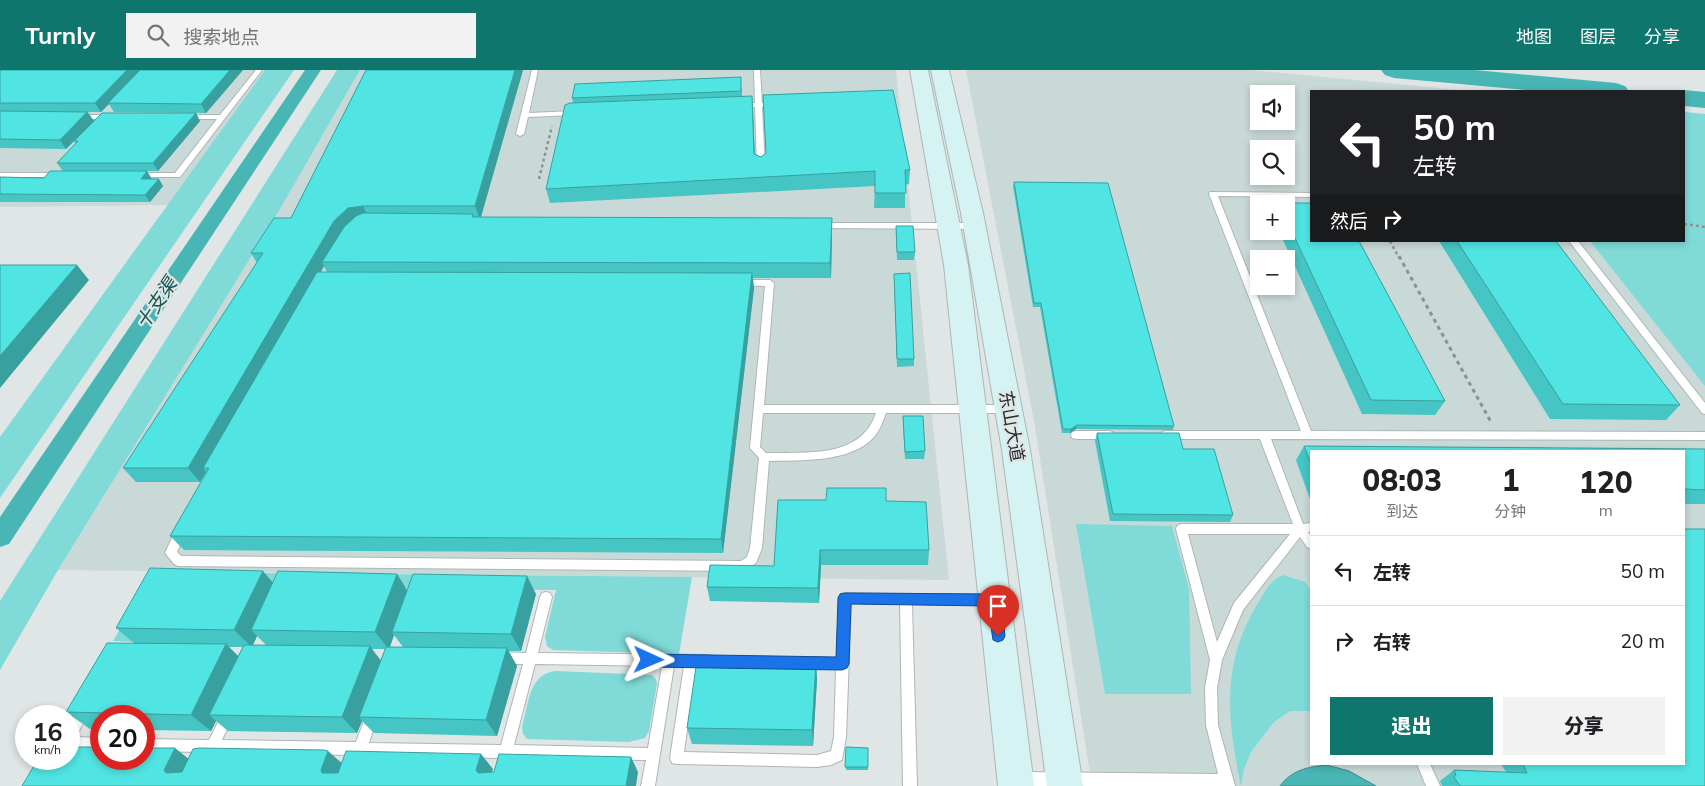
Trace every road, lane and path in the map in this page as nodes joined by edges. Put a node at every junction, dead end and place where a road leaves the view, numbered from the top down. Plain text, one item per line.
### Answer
1 (259, 70) edge
2 (535, 70) edge
3 (757, 70) edge
4 (919, 70) edge
5 (940, 70) edge
6 (788, 104) edge
7 (759, 105) junction
8 (730, 106) edge
9 (110, 110) edge
10 (584, 113) edge
11 (555, 114) junction
12 (524, 115) junction
13 (66, 117) edge
14 (104, 117) junction
15 (124, 117) edge
16 (173, 117) edge
17 (222, 117) junction
18 (98, 123) edge
19 (520, 134) dead end
20 (761, 168) edge
21 (54, 169) edge
22 (0, 175) edge
23 (48, 175) junction
24 (68, 175) edge
25 (128, 175) edge
26 (539, 179) dead end
27 (1310, 195) edge
28 (1685, 224) edge
29 (809, 226) edge
30 (961, 226) junction
31 (1705, 227) edge
32 (1391, 242) edge
33 (1574, 242) edge
34 (730, 283) edge
35 (759, 409) junction
36 (882, 409) junction
37 (972, 409) junction
38 (1009, 409) junction
39 (1705, 410) edge
40 (1076, 434) dead end
41 (1115, 435) edge
42 (1155, 435) edge
43 (1264, 435) junction
44 (1308, 435) junction
45 (1499, 435) junction
46 (1705, 436) edge
47 (764, 457) junction
48 (184, 524) edge
49 (1306, 528) edge
50 (1310, 541) edge
51 (546, 597) dead end
52 (906, 599) junction
53 (994, 600) junction
54 (491, 658) edge
55 (530, 658) junction
56 (1216, 660) junction
57 (668, 661) junction
58 (691, 661) junction
59 (719, 662) edge
60 (795, 663) edge
61 (842, 664) junction
62 (93, 694) edge
63 (377, 702) edge
64 (232, 704) edge
65 (80, 717) edge
66 (155, 745) edge
67 (213, 746) junction
68 (360, 749) junction
69 (506, 751) junction
70 (653, 754) junction
71 (205, 762) edge
72 (1423, 765) edge
73 (353, 767) edge
74 (502, 769) edge
75 (1015, 782) edge
76 (1065, 783) edge
77 (1227, 783) edge
78 (648, 786) edge
79 (910, 786) edge
80 (1433, 786) edge

1 - 17 lane
2 - 12 lane
3 - 7 lane
4 - 30 main road, 东山大道
5 - 30 main road, 东山大道
6 - 7 lane
7 - 8 lane
7 - 20 lane
9 - 14 lane
10 - 11 lane
11 - 12 lane
11 - 26 path
12 - 19 lane
13 - 14 lane
14 - 15 lane
14 - 18 lane
16 - 17 lane
17 - 25 lane
21 - 23 lane
22 - 23 lane
23 - 24 lane
27 - 44 lane
28 - 31 path
29 - 30 lane
30 - 37 main road, 东山大道
30 - 38 main road, 东山大道
32 - 45 path
33 - 39 lane
34 - 35 lane
35 - 36 lane
35 - 47 lane
36 - 37 lane
36 - 47 lane
37 - 38 lane
37 - 53 main road, 东山大道
38 - 76 main road, 东山大道
40 - 41 lane
42 - 43 lane
43 - 44 lane
43 - 49 lane
44 - 45 lane
45 - 46 lane
47 - 48 lane
49 - 50 lane
49 - 56 lane
49 - 56 lane
51 - 55 lane
52 - 53 lane
52 - 61 lane
52 - 79 lane
53 - 75 main road, 东山大道
54 - 55 lane
55 - 57 lane
55 - 69 lane
56 - 77 lane
57 - 58 lane
57 - 70 lane
58 - 59 lane
58 - 61 lane
60 - 61 lane
62 - 65 lane
63 - 68 lane
64 - 67 lane
66 - 67 lane
67 - 68 lane
67 - 71 lane
68 - 69 lane
68 - 73 lane
69 - 70 lane
69 - 74 lane
70 - 78 lane
72 - 80 lane
75 - 76 lane
76 - 77 lane

